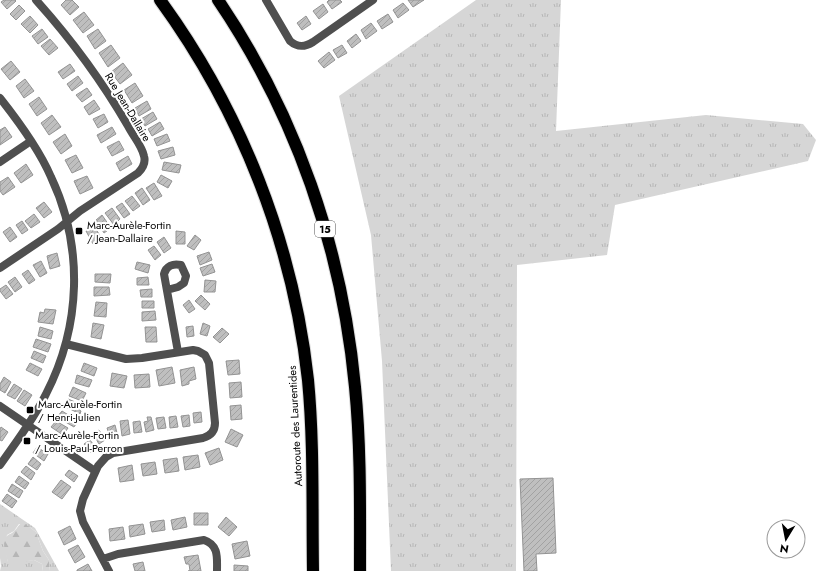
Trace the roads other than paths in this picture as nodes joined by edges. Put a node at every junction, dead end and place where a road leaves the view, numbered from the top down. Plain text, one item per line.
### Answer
1 (36, 0) edge
2 (160, 0) edge
3 (218, 0) edge
4 (266, 0) edge
5 (373, 0) edge
6 (0, 98) edge
7 (31, 141) junction
8 (0, 162) edge
9 (67, 222) junction
10 (0, 268) edge
11 (167, 290) dead end
12 (66, 344) junction
13 (178, 352) junction
14 (0, 406) edge
15 (27, 425) junction
16 (0, 465) edge
17 (95, 471) junction
18 (103, 559) junction
19 (109, 571) edge
20 (217, 571) edge
21 (313, 571) edge
22 (360, 571) edge

1 - 9 street, Rue Jean-Dallaire
2 - 21 highway, Autoroute des Laurentides
3 - 22 highway, 15
4 - 5 street
6 - 7 street
7 - 8 street
7 - 9 street
9 - 10 street, Rue Jean-Dallaire
9 - 12 street
11 - 13 street
12 - 13 street
12 - 15 street
13 - 17 street
14 - 15 street
15 - 16 street
15 - 17 street
17 - 18 street
18 - 19 street
18 - 20 street

